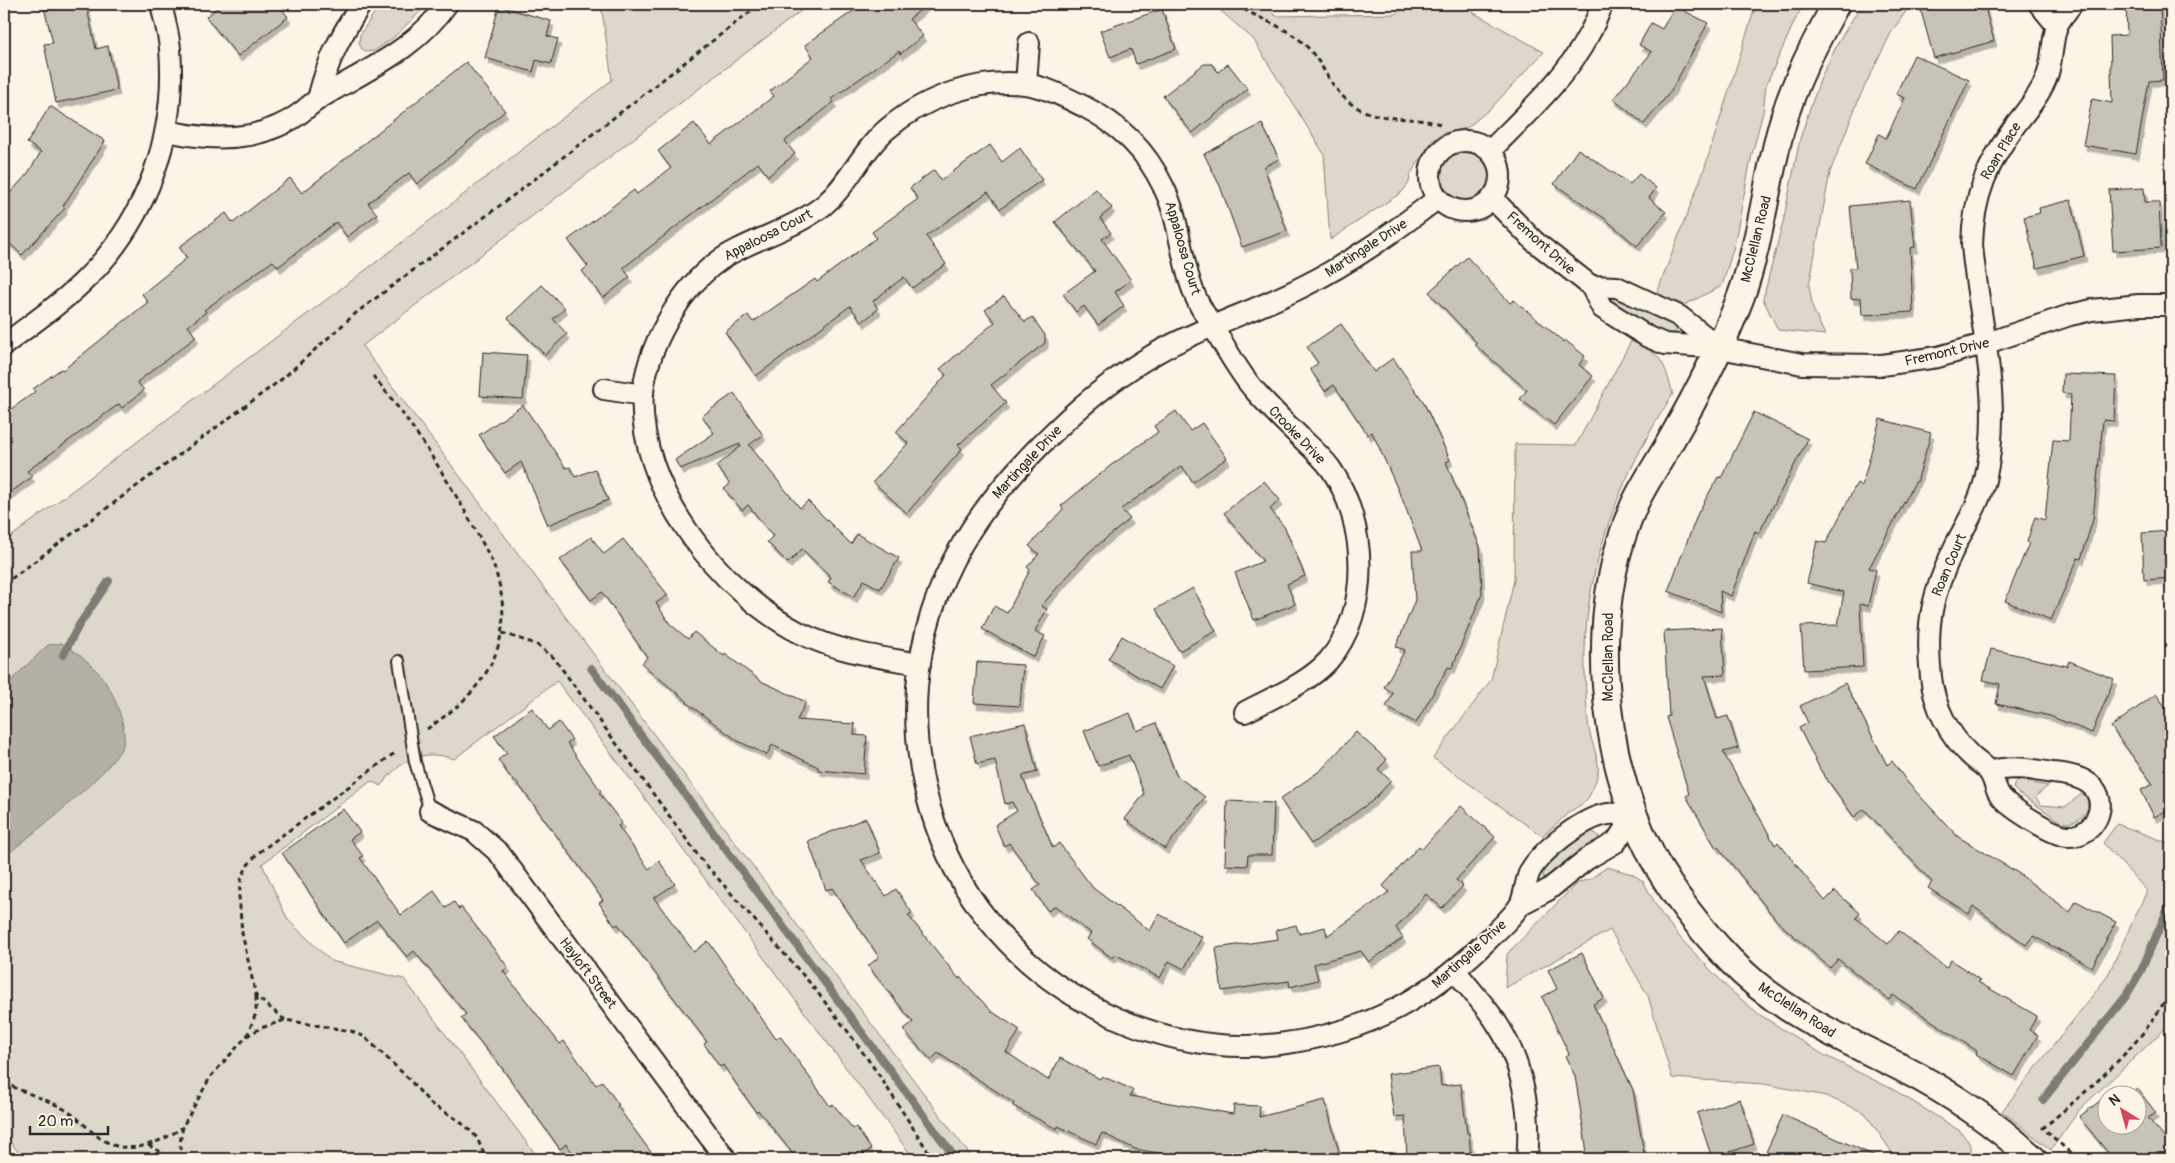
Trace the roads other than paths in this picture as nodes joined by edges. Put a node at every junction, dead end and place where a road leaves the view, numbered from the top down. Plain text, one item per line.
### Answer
1 (161, 4) edge
2 (361, 4) edge
3 (447, 4) edge
4 (1603, 4) edge
5 (1836, 4) edge
6 (2039, 4) edge
7 (2072, 4) edge
8 (2057, 26) junction
9 (1029, 43) dead end
10 (1026, 84) junction
11 (318, 99) junction
12 (167, 132) junction
13 (1490, 151) junction
14 (1438, 198) junction
15 (1492, 198) junction
16 (1591, 286) junction
17 (2171, 305) edge
18 (1212, 325) junction
19 (7, 335) edge
20 (1987, 343) junction
21 (1720, 348) junction
22 (604, 389) dead end
23 (643, 395) junction
24 (399, 661) dead end
25 (920, 664) junction
26 (1245, 712) dead end
27 (1989, 772) junction
28 (430, 811) joint
29 (1634, 815) junction
30 (1521, 904) junction
31 (1455, 970) junction
32 (2026, 1158) edge
33 (726, 1159) edge
34 (1527, 1159) edge

1 - 12 street
2 - 11 street
3 - 11 street
4 - 13 street
5 - 21 street, McClellan Road
6 - 8 street
7 - 8 street, Roan Place
8 - 20 street, Roan Place
9 - 10 street
10 - 18 street, Appaloosa Court
10 - 23 street, Appaloosa Court
11 - 12 street
12 - 19 street
13 - 14 street
13 - 15 street
14 - 15 street
14 - 18 street, Martingale Drive
15 - 16 street, Fremont Drive
16 - 21 street, Fremont Drive
16 - 21 street, Fremont Drive
17 - 20 street, Fremont Drive
18 - 25 street, Martingale Drive
18 - 26 street, Crooke Drive
20 - 21 street, Fremont Drive
20 - 27 street, Roan Court
21 - 29 street, McClellan Road
22 - 23 street
23 - 25 street, Appaloosa Court
24 - 28 lane
25 - 31 street, Martingale Drive
27 - 27 street, Roan Court
28 - 33 street, Hayloft Street
29 - 30 street, Martingale Drive
29 - 30 street, Martingale Drive
29 - 32 street, McClellan Road
30 - 31 street, Martingale Drive
31 - 34 street

